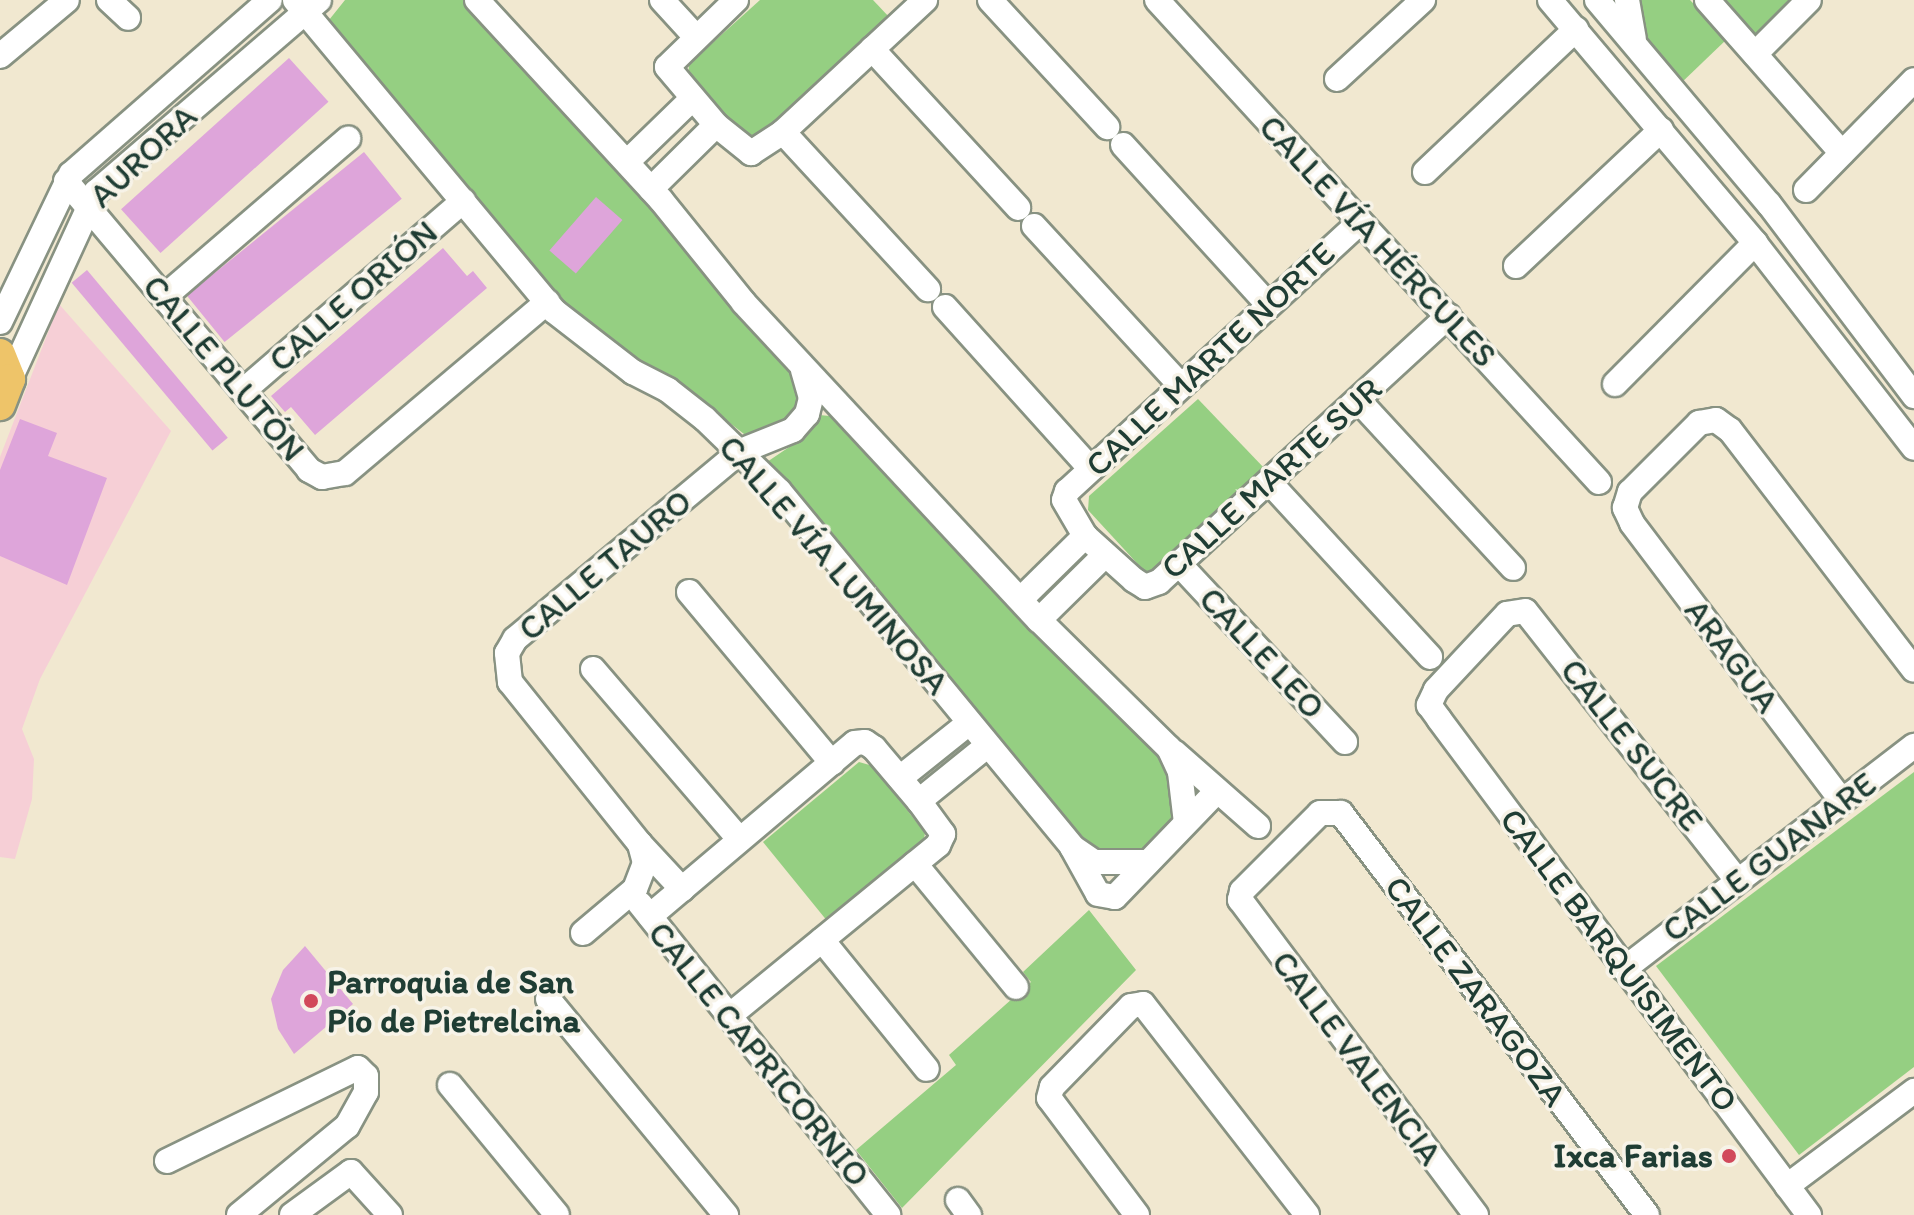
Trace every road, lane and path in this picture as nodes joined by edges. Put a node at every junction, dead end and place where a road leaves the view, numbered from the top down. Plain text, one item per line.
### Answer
1 (67, 0) edge
2 (109, 0) edge
3 (270, 0) edge
4 (477, 0) edge
5 (662, 0) edge
6 (736, 0) edge
7 (925, 0) edge
8 (990, 0) edge
9 (1157, 0) edge
10 (1423, 0) edge
11 (1597, 0) edge
12 (1627, 0) edge
13 (1707, 0) edge
14 (1809, 0) edge
15 (1558, 3) edge
16 (306, 4) edge
17 (128, 18) dead end
18 (1576, 29) junction
19 (696, 37) junction
20 (1636, 44) junction
21 (872, 49) junction
22 (1755, 54) junction
23 (0, 56) edge
24 (1337, 79) dead end
25 (1914, 80) edge
26 (692, 99) junction
27 (716, 125) junction
28 (1661, 130) junction
29 (783, 132) junction
30 (348, 139) dead end
31 (1842, 153) junction
32 (627, 162) junction
33 (1425, 172) dead end
34 (66, 181) junction
35 (651, 189) junction
36 (1806, 190) dead end
37 (463, 201) junction
38 (1769, 204) junction
39 (87, 205) junction
40 (1360, 222) junction
41 (1749, 236) junction
42 (1516, 266) dead end
43 (928, 289) dead end
44 (164, 297) junction
45 (547, 302) junction
46 (1267, 303) junction
47 (945, 307) dead end
48 (1448, 316) junction
49 (0, 322) edge
50 (801, 364) junction
51 (3, 379) edge
52 (1615, 384) dead end
53 (1181, 386) junction
54 (243, 391) junction
55 (1914, 396) edge
56 (1359, 401) junction
57 (1914, 448) edge
58 (741, 451) junction
59 (1091, 469) junction
60 (1599, 482) dead end
61 (1271, 484) junction
62 (1064, 500) joint
63 (1085, 536) junction
64 (1104, 556) junction
65 (1180, 565) junction
66 (1513, 568) dead end
67 (689, 592) dead end
68 (1021, 599) junction
69 (1525, 611) joint
70 (1039, 620) junction
71 (1430, 657) dead end
72 (593, 669) dead end
73 (1914, 670) edge
74 (969, 723) junction
75 (1345, 742) dead end
76 (987, 746) junction
77 (1914, 746) edge
78 (1169, 748) junction
79 (832, 763) junction
80 (900, 778) junction
81 (1217, 791) junction
82 (919, 801) junction
83 (1842, 801) junction
84 (1331, 809) joint
85 (1186, 823) junction
86 (1258, 826) dead end
87 (740, 840) junction
88 (640, 844) junction
89 (1072, 847) junction
90 (1148, 862) junction
91 (915, 864) junction
92 (1737, 880) junction
93 (682, 889) junction
94 (631, 892) junction
95 (650, 916) junction
96 (583, 933) dead end
97 (822, 940) junction
98 (1624, 969) junction
99 (1016, 987) dead end
100 (548, 999) dead end
101 (729, 1016) junction
102 (927, 1069) dead end
103 (450, 1085) dead end
104 (1910, 1102) edge
105 (167, 1161) dead end
106 (1787, 1186) junction
107 (239, 1215) edge
108 (292, 1215) edge
109 (390, 1215) edge
110 (557, 1215) edge
111 (726, 1215) edge
112 (888, 1215) edge
113 (1137, 1215) edge
114 (1307, 1215) edge
115 (1476, 1215) edge
116 (1647, 1215) edge
117 (1809, 1215) edge

1 - 23 street
2 - 17 street
3 - 34 street, AURORA
4 - 32 street
5 - 19 street
6 - 19 street
7 - 21 street
8 - 46 street
9 - 40 street, CALLE VÍA HÉRCULES
10 - 24 street
11 - 20 street
12 - 20 street
13 - 22 street
14 - 22 street
15 - 18 street
16 - 37 street, CALLE VÍA LUMINOSA
16 - 39 street, AURORA
18 - 28 street
18 - 33 street
19 - 26 street
20 - 38 street
21 - 29 street
21 - 53 street
22 - 31 street
25 - 31 street
26 - 27 street
26 - 32 street
27 - 29 street
27 - 35 street
28 - 41 street
28 - 42 street
29 - 43 street
30 - 44 street
31 - 36 street
32 - 35 street
34 - 39 street, CALLE PLUTÓN
34 - 49 street, AURORA
35 - 50 street
37 - 45 street, CALLE VÍA LUMINOSA
37 - 54 street, CALLE ORIÓN
38 - 41 street
38 - 55 street
39 - 44 street, CALLE PLUTÓN
39 - 51 street, AURORA
40 - 46 street, CALLE MARTE NORTE
40 - 48 street, CALLE VÍA HÉRCULES
41 - 52 street
41 - 57 street
44 - 54 street, CALLE PLUTÓN
45 - 54 street, CALLE PLUTÓN
45 - 58 street, CALLE VÍA LUMINOSA
46 - 53 street, CALLE MARTE NORTE
47 - 59 street
48 - 56 street, CALLE MARTE SUR
48 - 60 street, CALLE VÍA HÉRCULES
50 - 58 street
50 - 68 street
53 - 59 street, CALLE MARTE NORTE
56 - 61 street, CALLE MARTE SUR
56 - 66 street
58 - 74 street, CALLE VÍA LUMINOSA
58 - 88 street, CALLE TAURO
59 - 62 street, CALLE MARTE NORTE
61 - 65 street, CALLE MARTE SUR
61 - 71 street
62 - 63 street, CALLE MARTE SUR
63 - 64 street, CALLE MARTE SUR
63 - 68 street
64 - 65 street, CALLE MARTE SUR
64 - 70 street
65 - 75 street, CALLE LEO
67 - 79 street
68 - 70 street
69 - 92 street, CALLE SUCRE
69 - 98 street, CALLE BARQUISIMENTO
70 - 78 street
72 - 87 street
73 - 83 street, ARAGUA
74 - 76 street, CALLE VÍA LUMINOSA
74 - 80 street
76 - 82 street
76 - 89 street, CALLE VÍA LUMINOSA
77 - 83 street, CALLE GUANARE
78 - 81 street
78 - 85 street
79 - 80 street
79 - 87 street
80 - 82 street
81 - 85 street
81 - 86 street
82 - 91 street
83 - 92 street, CALLE GUANARE
84 - 115 street, CALLE VALENCIA
84 - 116 street, CALLE ZARAGOZA
85 - 90 street
87 - 93 street
88 - 93 street, CALLE TAURO
88 - 94 street
89 - 90 street, CALLE VÍA LUMINOSA
89 - 90 street
91 - 97 street
91 - 99 street
92 - 98 street, CALLE GUANARE
93 - 95 street
94 - 95 street, CALLE CAPRICORNIO
94 - 96 street
95 - 101 street, CALLE CAPRICORNIO
97 - 101 street
97 - 102 street
98 - 106 street, CALLE BARQUISIMENTO
100 - 111 street
101 - 112 street, CALLE CAPRICORNIO
103 - 110 street
104 - 106 street
105 - 107 street
106 - 117 street, CALLE BARQUISIMENTO
108 - 109 street
113 - 114 street

